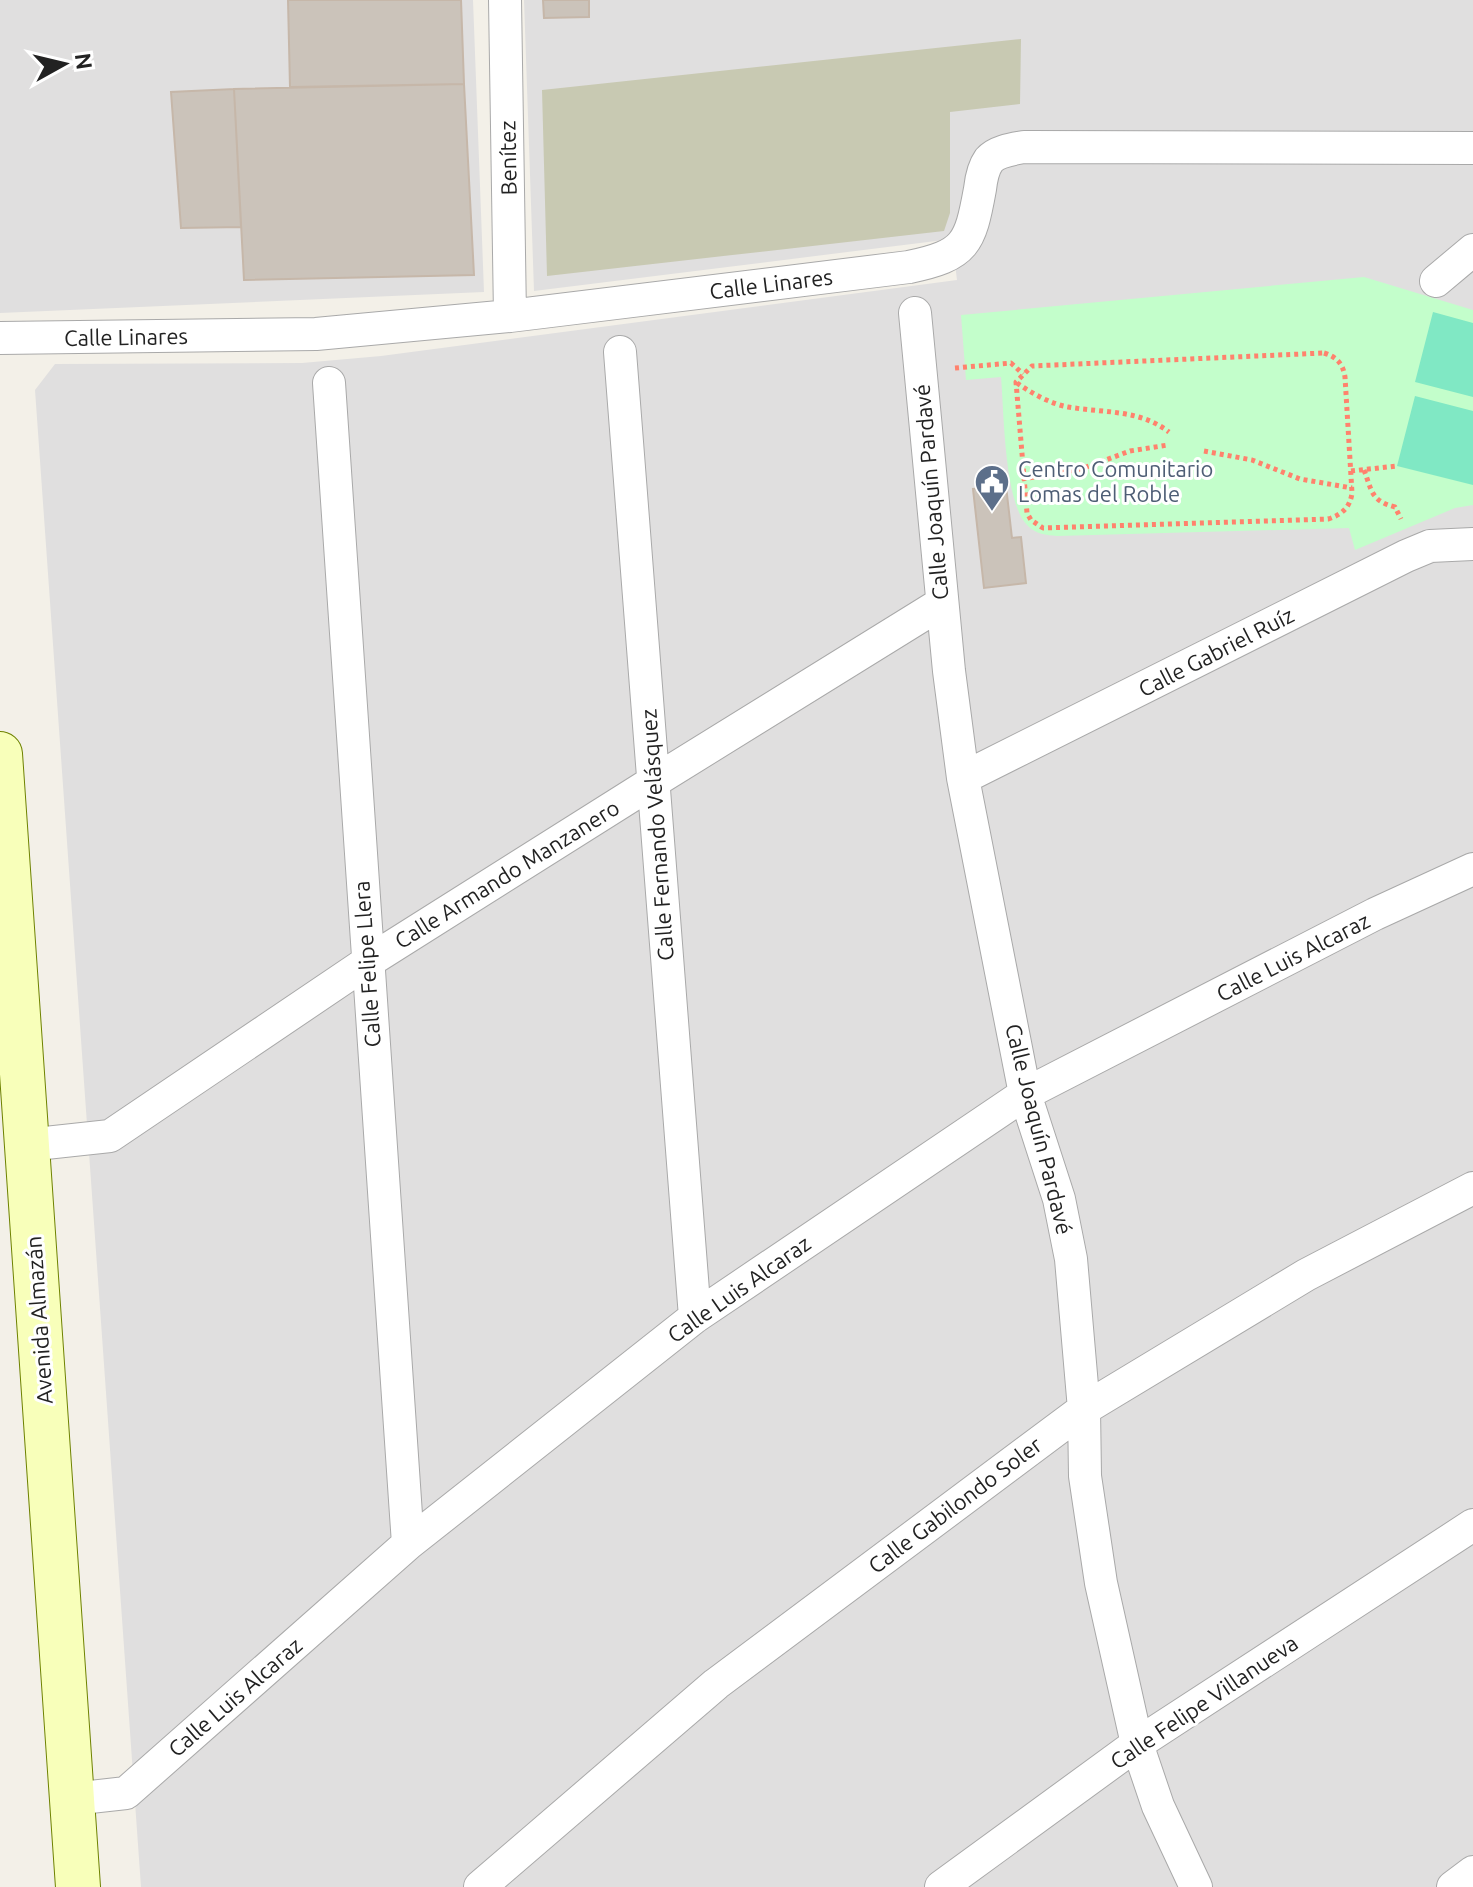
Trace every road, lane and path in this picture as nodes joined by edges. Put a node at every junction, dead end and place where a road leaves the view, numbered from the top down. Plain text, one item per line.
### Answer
1 (505, 0) edge
2 (1473, 148) edge
3 (1473, 250) edge
4 (1436, 281) dead end
5 (915, 313) dead end
6 (510, 316) junction
7 (0, 338) edge
8 (620, 352) dead end
9 (950, 369) dead end
10 (1023, 374) junction
11 (1016, 382) junction
12 (329, 383) dead end
13 (1169, 432) dead end
14 (1168, 445) dead end
15 (1204, 451) dead end
16 (1397, 466) dead end
17 (1364, 470) junction
18 (1351, 471) junction
19 (1022, 479) junction
20 (1352, 488) junction
21 (1399, 512) dead end
22 (1473, 544) edge
23 (942, 603) junction
24 (0, 754) edge
25 (963, 778) junction
26 (653, 782) junction
27 (1473, 869) edge
28 (4, 880) edge
29 (366, 963) junction
30 (1025, 1094) junction
31 (27, 1145) junction
32 (1473, 1188) edge
33 (695, 1317) junction
34 (1084, 1409) junction
35 (1473, 1525) edge
36 (408, 1544) junction
37 (1137, 1744) junction
38 (72, 1799) junction
39 (1473, 1872) edge
40 (78, 1887) edge
41 (480, 1887) edge
42 (941, 1887) edge
43 (1196, 1887) edge
44 (1453, 1887) edge

1 - 6 street, Benítez
2 - 6 street, Calle Linares
3 - 4 street
5 - 23 street, Calle Joaquín Pardavé
6 - 7 street, Calle Linares
8 - 26 street, Calle Fernando Velásquez
9 - 10 path
10 - 11 path
10 - 18 path
11 - 13 path
11 - 19 path
12 - 29 street, Calle Felipe Llera
14 - 19 path
15 - 20 path
16 - 17 path
17 - 18 path
17 - 21 path
18 - 20 path
19 - 20 path
22 - 25 street, Calle Gabriel Ruíz
23 - 25 street, Calle Joaquín Pardavé
23 - 26 street, Calle Armando Manzanero
24 - 28 main road, Avenida Almazán
25 - 30 street, Calle Joaquín Pardavé
26 - 29 street, Calle Armando Manzanero
26 - 33 street, Calle Fernando Velásquez
27 - 30 street, Calle Luis Alcaraz
28 - 31 main road, Avenida Almazán
29 - 31 street, Calle Armando Manzanero
29 - 36 street, Calle Felipe Llera
30 - 33 street, Calle Luis Alcaraz
30 - 34 street, Calle Joaquín Pardavé
31 - 38 main road, Avenida Almazán
32 - 34 street, Calle Gabilondo Soler
33 - 36 street, Calle Luis Alcaraz
34 - 37 street, Calle Joaquín Pardavé
34 - 41 street, Calle Gabilondo Soler
35 - 37 street, Calle Felipe Villanueva
36 - 38 street, Calle Luis Alcaraz
37 - 42 street, Calle Felipe Villanueva
37 - 43 street, Calle Joaquín Pardavé
38 - 40 main road, Avenida Almazán
39 - 44 street

